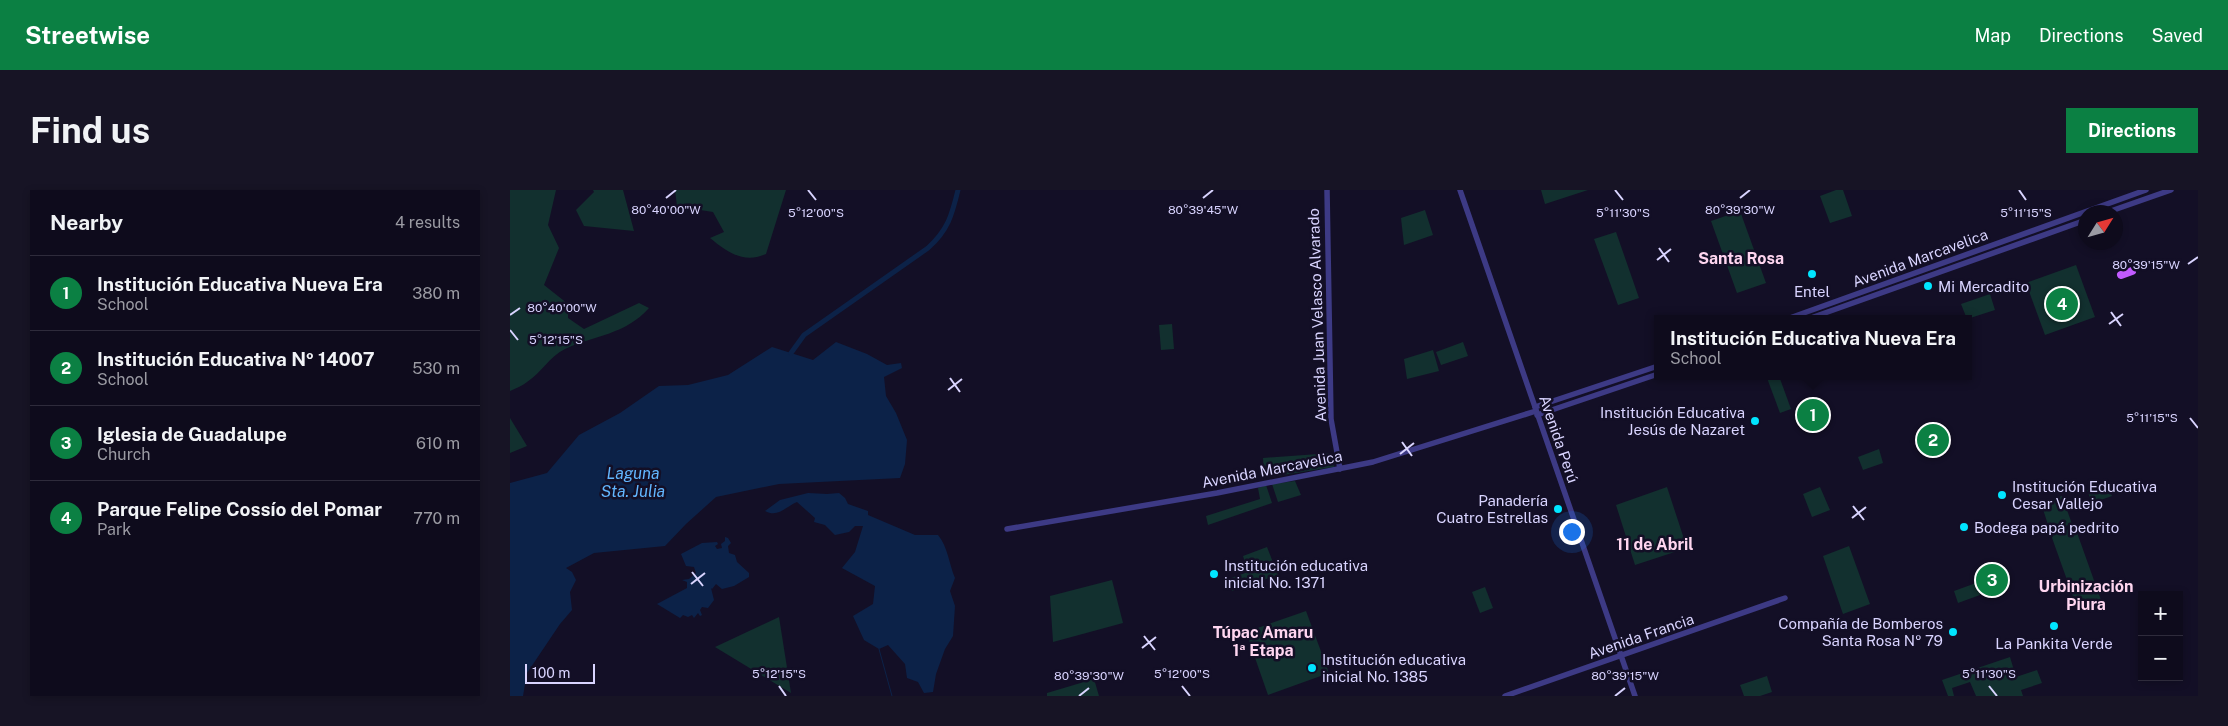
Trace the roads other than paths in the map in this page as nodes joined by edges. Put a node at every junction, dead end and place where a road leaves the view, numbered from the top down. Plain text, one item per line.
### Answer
1 (1326, 190) edge
2 (1460, 190) edge
3 (2146, 190) edge
4 (2171, 190) edge
5 (2123, 207) edge
6 (2078, 223) edge
7 (2132, 271) dead end
8 (2122, 274) dead end
9 (1798, 315) edge
10 (1819, 315) edge
11 (1654, 367) edge
12 (1654, 375) edge
13 (1536, 411) junction
14 (1340, 469) junction
15 (1007, 528) dead end
16 (1785, 598) dead end
17 (1621, 656) junction
18 (1505, 696) edge
19 (1635, 696) edge

1 - 14 street, Avenida Juan Velasco Alvarado
2 - 13 street, Avenida Perú
3 - 9 street, Avenida Marcavelica
4 - 5 street
6 - 10 street, Avenida Marcavelica
7 - 8 main road
11 - 13 street, Avenida Marcavelica
12 - 13 street, Avenida Marcavelica
13 - 14 street, Avenida Marcavelica
13 - 17 street, Avenida Perú
14 - 15 street, Avenida Marcavelica
16 - 17 street, Avenida Francia
17 - 18 street, Avenida Francia
17 - 19 street, Avenida Perú

